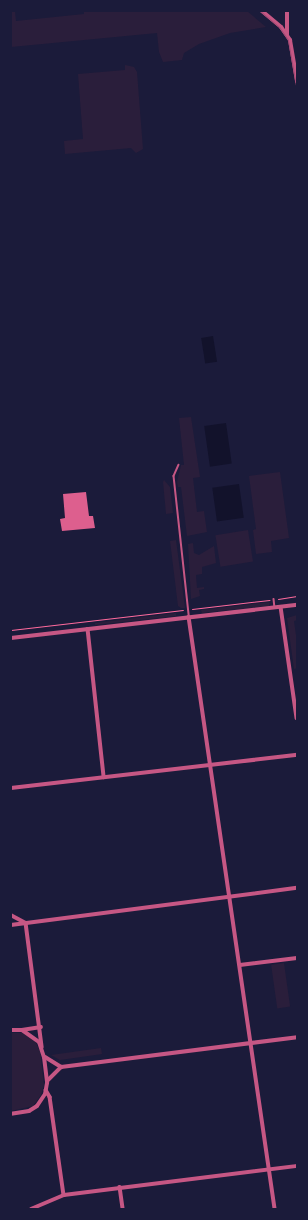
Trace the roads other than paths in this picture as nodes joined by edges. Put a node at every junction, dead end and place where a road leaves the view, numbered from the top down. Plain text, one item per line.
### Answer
1 (262, 11) edge
2 (287, 11) edge
3 (287, 35) junction
4 (297, 82) edge
5 (179, 465) dead end
6 (274, 600) road end
7 (297, 605) edge
8 (281, 607) junction
9 (275, 608) junction
10 (189, 618) junction
11 (88, 629) junction
12 (11, 638) edge
13 (297, 718) edge
14 (297, 755) edge
15 (211, 765) junction
16 (104, 777) junction
17 (11, 788) edge
18 (297, 888) edge
19 (230, 897) junction
20 (11, 915) edge
21 (26, 923) junction
22 (11, 925) edge
23 (297, 958) edge
24 (240, 965) junction
25 (41, 1027) junction
26 (11, 1030) edge
27 (22, 1030) junction
28 (297, 1037) edge
29 (251, 1042) junction
30 (42, 1047) junction
31 (44, 1057) junction
32 (61, 1067) junction
33 (47, 1080) junction
34 (46, 1090) junction
35 (11, 1114) edge
36 (297, 1166) edge
37 (270, 1170) junction
38 (120, 1187) junction
39 (64, 1195) junction
40 (31, 1209) edge
41 (123, 1209) edge
42 (275, 1209) edge

1 - 3 street
2 - 3 street
3 - 4 street
5 - 10 lane
6 - 9 lane
7 - 8 street
8 - 9 street
8 - 13 street
9 - 10 street
10 - 11 street
10 - 15 street
11 - 12 street
11 - 16 street
14 - 15 street
15 - 16 street
15 - 19 street
16 - 17 street
18 - 19 street
19 - 21 street
19 - 24 street
20 - 21 street
21 - 22 street
21 - 25 street
23 - 24 street
24 - 29 street
25 - 27 street
25 - 30 street
26 - 27 street
27 - 30 street
28 - 29 street
29 - 32 street
29 - 37 street
30 - 31 street
31 - 32 street
31 - 33 street
32 - 33 street
33 - 34 street
34 - 35 street
34 - 39 street
36 - 37 street
37 - 38 street
37 - 42 street
38 - 39 street
38 - 41 street
39 - 40 street

